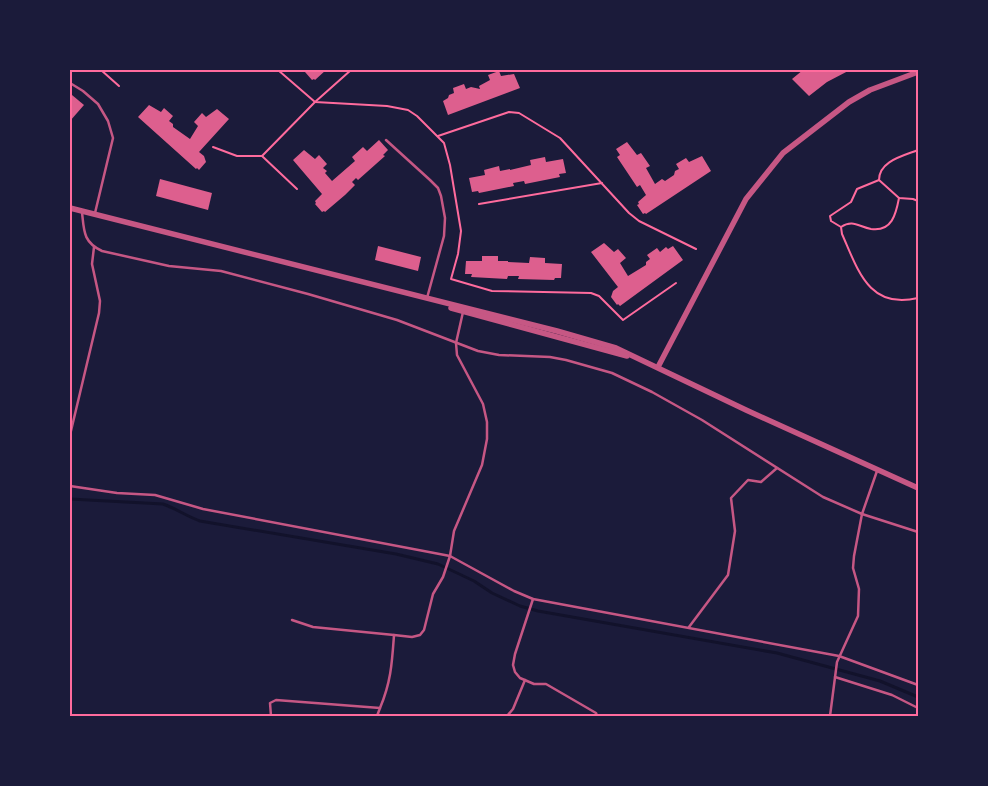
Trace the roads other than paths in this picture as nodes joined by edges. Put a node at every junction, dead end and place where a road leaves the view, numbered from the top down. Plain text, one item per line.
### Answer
1 (918, 72) edge
2 (70, 83) edge
3 (386, 140) dead end
4 (70, 208) edge
5 (81, 210) junction
6 (95, 214) junction
7 (94, 247) junction
8 (426, 299) junction
9 (463, 312) junction
10 (456, 344) junction
11 (658, 366) junction
12 (70, 435) edge
13 (777, 468) junction
14 (878, 471) junction
15 (70, 486) edge
16 (918, 488) edge
17 (862, 514) junction
18 (918, 532) edge
19 (450, 556) junction
20 (533, 599) junction
21 (292, 620) dead end
22 (688, 627) junction
23 (394, 635) junction
24 (839, 656) junction
25 (835, 677) junction
26 (524, 680) junction
27 (918, 685) edge
28 (380, 708) junction
29 (918, 708) edge
30 (271, 716) edge
31 (377, 716) edge
32 (507, 716) edge
33 (597, 716) edge
34 (830, 716) edge

1 - 11 street
2 - 6 lane
3 - 8 lane
4 - 5 street
5 - 6 street
5 - 7 lane
6 - 8 street
7 - 10 lane
7 - 12 lane
8 - 9 street
8 - 11 street
9 - 10 lane
9 - 11 street
10 - 13 lane
10 - 19 lane
11 - 14 street
13 - 17 lane
13 - 22 lane
14 - 16 street
14 - 17 lane
15 - 19 lane
17 - 18 lane
17 - 24 lane
19 - 20 lane
19 - 23 lane
20 - 22 lane
20 - 26 lane
21 - 23 lane
22 - 24 lane
23 - 28 lane
24 - 25 lane
24 - 27 lane
25 - 29 lane
25 - 34 lane
26 - 32 lane
26 - 33 lane
28 - 30 lane
28 - 31 lane

